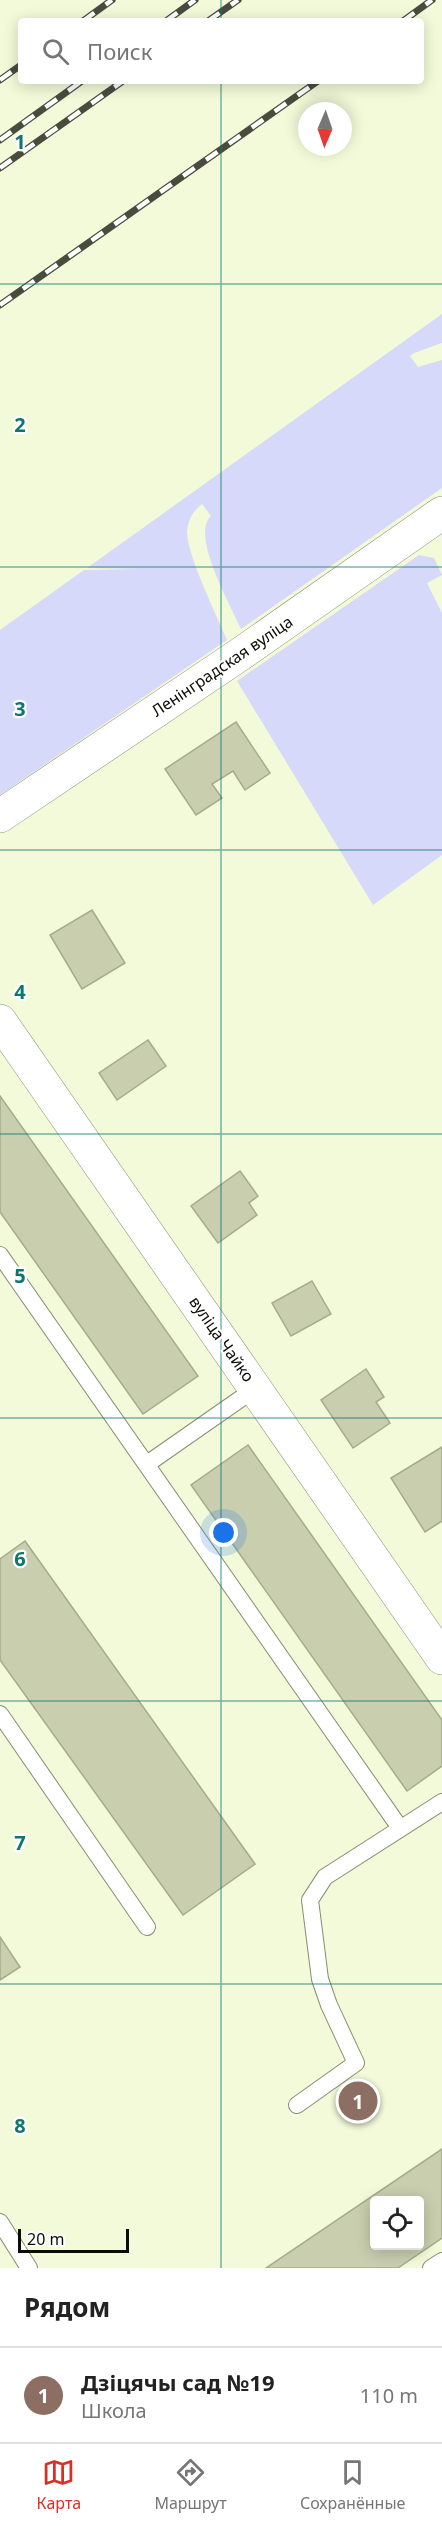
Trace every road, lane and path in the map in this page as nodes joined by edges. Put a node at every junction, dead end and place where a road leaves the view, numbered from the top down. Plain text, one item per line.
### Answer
1 (439, 523) edge
2 (0, 816) edge
3 (1, 1025) edge
4 (0, 1255) edge
5 (256, 1388) junction
6 (147, 1464) junction
7 (442, 1658) edge
8 (0, 1714) edge
9 (442, 1802) edge
10 (400, 1828) junction
11 (147, 1927) dead end
12 (297, 2105) dead end
13 (0, 2222) edge
14 (442, 2261) edge
15 (29, 2268) edge
16 (431, 2268) edge

1 - 2 street, Ленінградская вуліца
3 - 5 street, вуліца Чайко
4 - 6 lane
5 - 6 lane
5 - 7 street, вуліца Чайко
6 - 10 lane
8 - 11 lane
9 - 10 lane
10 - 12 lane
13 - 15 lane
14 - 16 lane

